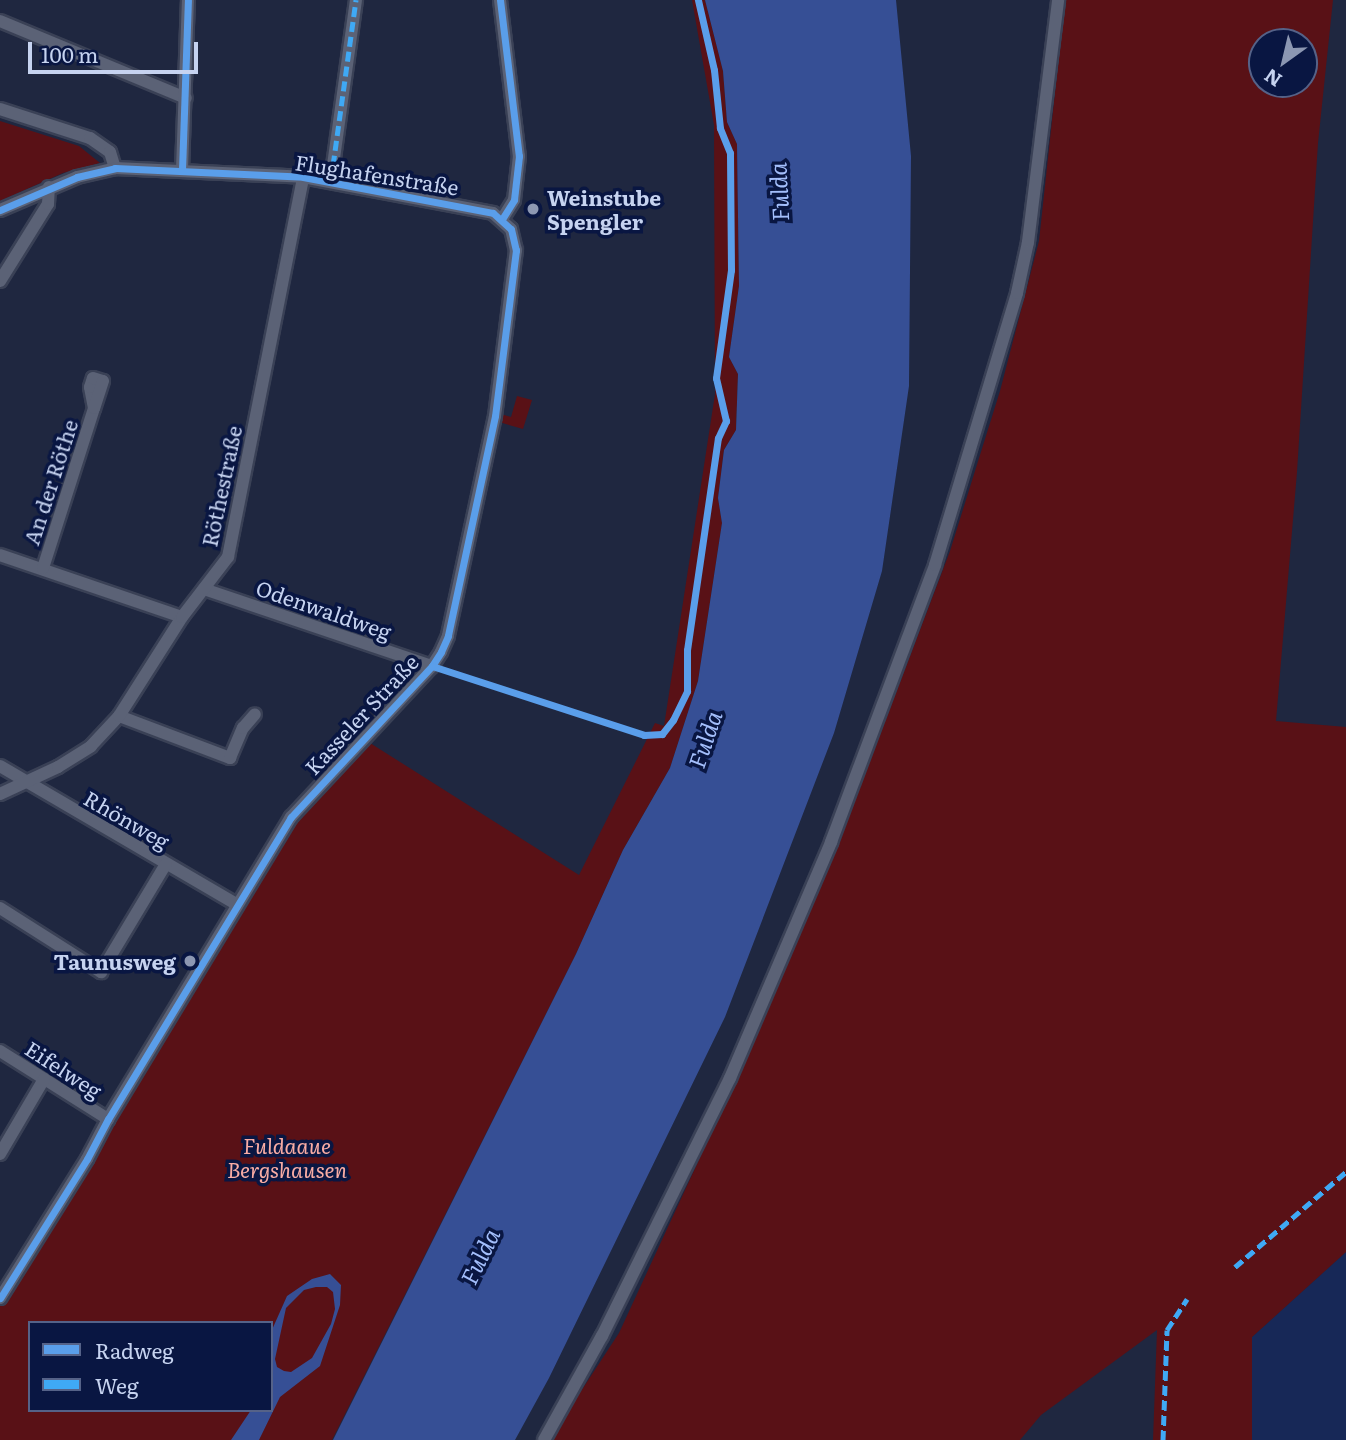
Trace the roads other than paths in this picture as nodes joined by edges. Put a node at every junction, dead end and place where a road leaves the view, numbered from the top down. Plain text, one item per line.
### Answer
1 (188, 0) edge
2 (356, 0) edge
3 (499, 0) edge
4 (1058, 0) edge
5 (0, 21) edge
6 (186, 98) junction
7 (0, 109) edge
8 (115, 168) junction
9 (182, 170) junction
10 (303, 177) junction
11 (331, 180) junction
12 (49, 187) junction
13 (0, 210) edge
14 (502, 219) junction
15 (0, 281) edge
16 (94, 408) dead end
17 (0, 555) edge
18 (43, 568) junction
19 (204, 589) junction
20 (183, 617) junction
21 (432, 666) junction
22 (255, 714) dead end
23 (119, 716) junction
24 (0, 766) edge
25 (24, 782) junction
26 (0, 794) edge
27 (166, 864) junction
28 (236, 904) junction
29 (0, 908) edge
30 (0, 1051) edge
31 (44, 1079) junction
32 (108, 1119) junction
33 (0, 1153) edge
34 (0, 1298) edge
35 (545, 1437) edge

1 - 6 street
2 - 11 street
3 - 14 street
4 - 35 street
5 - 6 street
6 - 9 street
7 - 8 street
8 - 9 street, Flughafenstraße
8 - 12 street, Flughafenstraße
9 - 10 street, Flughafenstraße
10 - 11 street, Flughafenstraße
10 - 19 street, Röthestraße
11 - 14 street, Flughafenstraße
12 - 13 street, Flughafenstraße
12 - 15 street
14 - 21 street, Kasseler Straße
16 - 18 street, An der Röthe
17 - 18 street, An der Röthe
18 - 20 street, An der Röthe
19 - 20 street, Röthestraße
19 - 21 street, Odenwaldweg
20 - 23 street, Röthestraße
21 - 28 street, Kasseler Straße
22 - 23 street
23 - 25 street, Röthestraße
24 - 25 street, Rhönweg
25 - 26 street, Röthestraße
25 - 27 street, Rhönweg
27 - 28 street, Rhönweg
27 - 29 street
28 - 32 street, Kasseler Straße
30 - 31 street, Eifelweg
31 - 32 street, Eifelweg
31 - 33 street
32 - 34 street, Kasseler Straße

